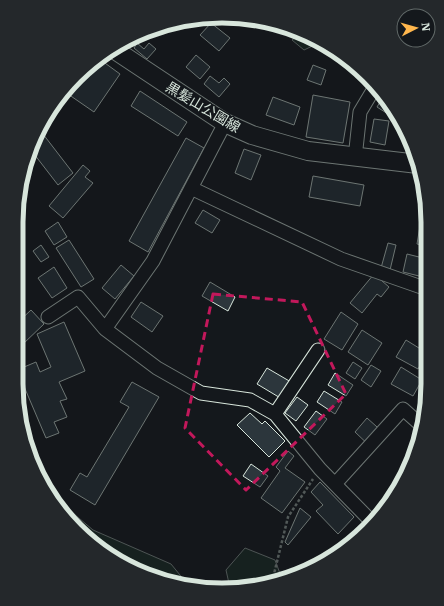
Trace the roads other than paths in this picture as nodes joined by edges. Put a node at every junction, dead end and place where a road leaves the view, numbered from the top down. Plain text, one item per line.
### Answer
1 (119, 52) edge
2 (372, 91) edge
3 (225, 123) junction
4 (355, 158) junction
5 (412, 163) edge
6 (191, 188) junction
7 (421, 287) edge
8 (48, 317) dead end
9 (105, 329) junction
10 (318, 350) dead end
11 (275, 414) junction
12 (417, 422) edge
13 (335, 484) junction
14 (369, 519) edge

1 - 3 main road, 黒髪山公園線
2 - 4 street
3 - 4 main road, 黒髪山公園線
3 - 6 street
4 - 5 main road, 黒髪山公園線
6 - 7 street
6 - 9 street
8 - 9 street
9 - 11 street
10 - 11 street
11 - 13 street
12 - 13 street
13 - 14 street

